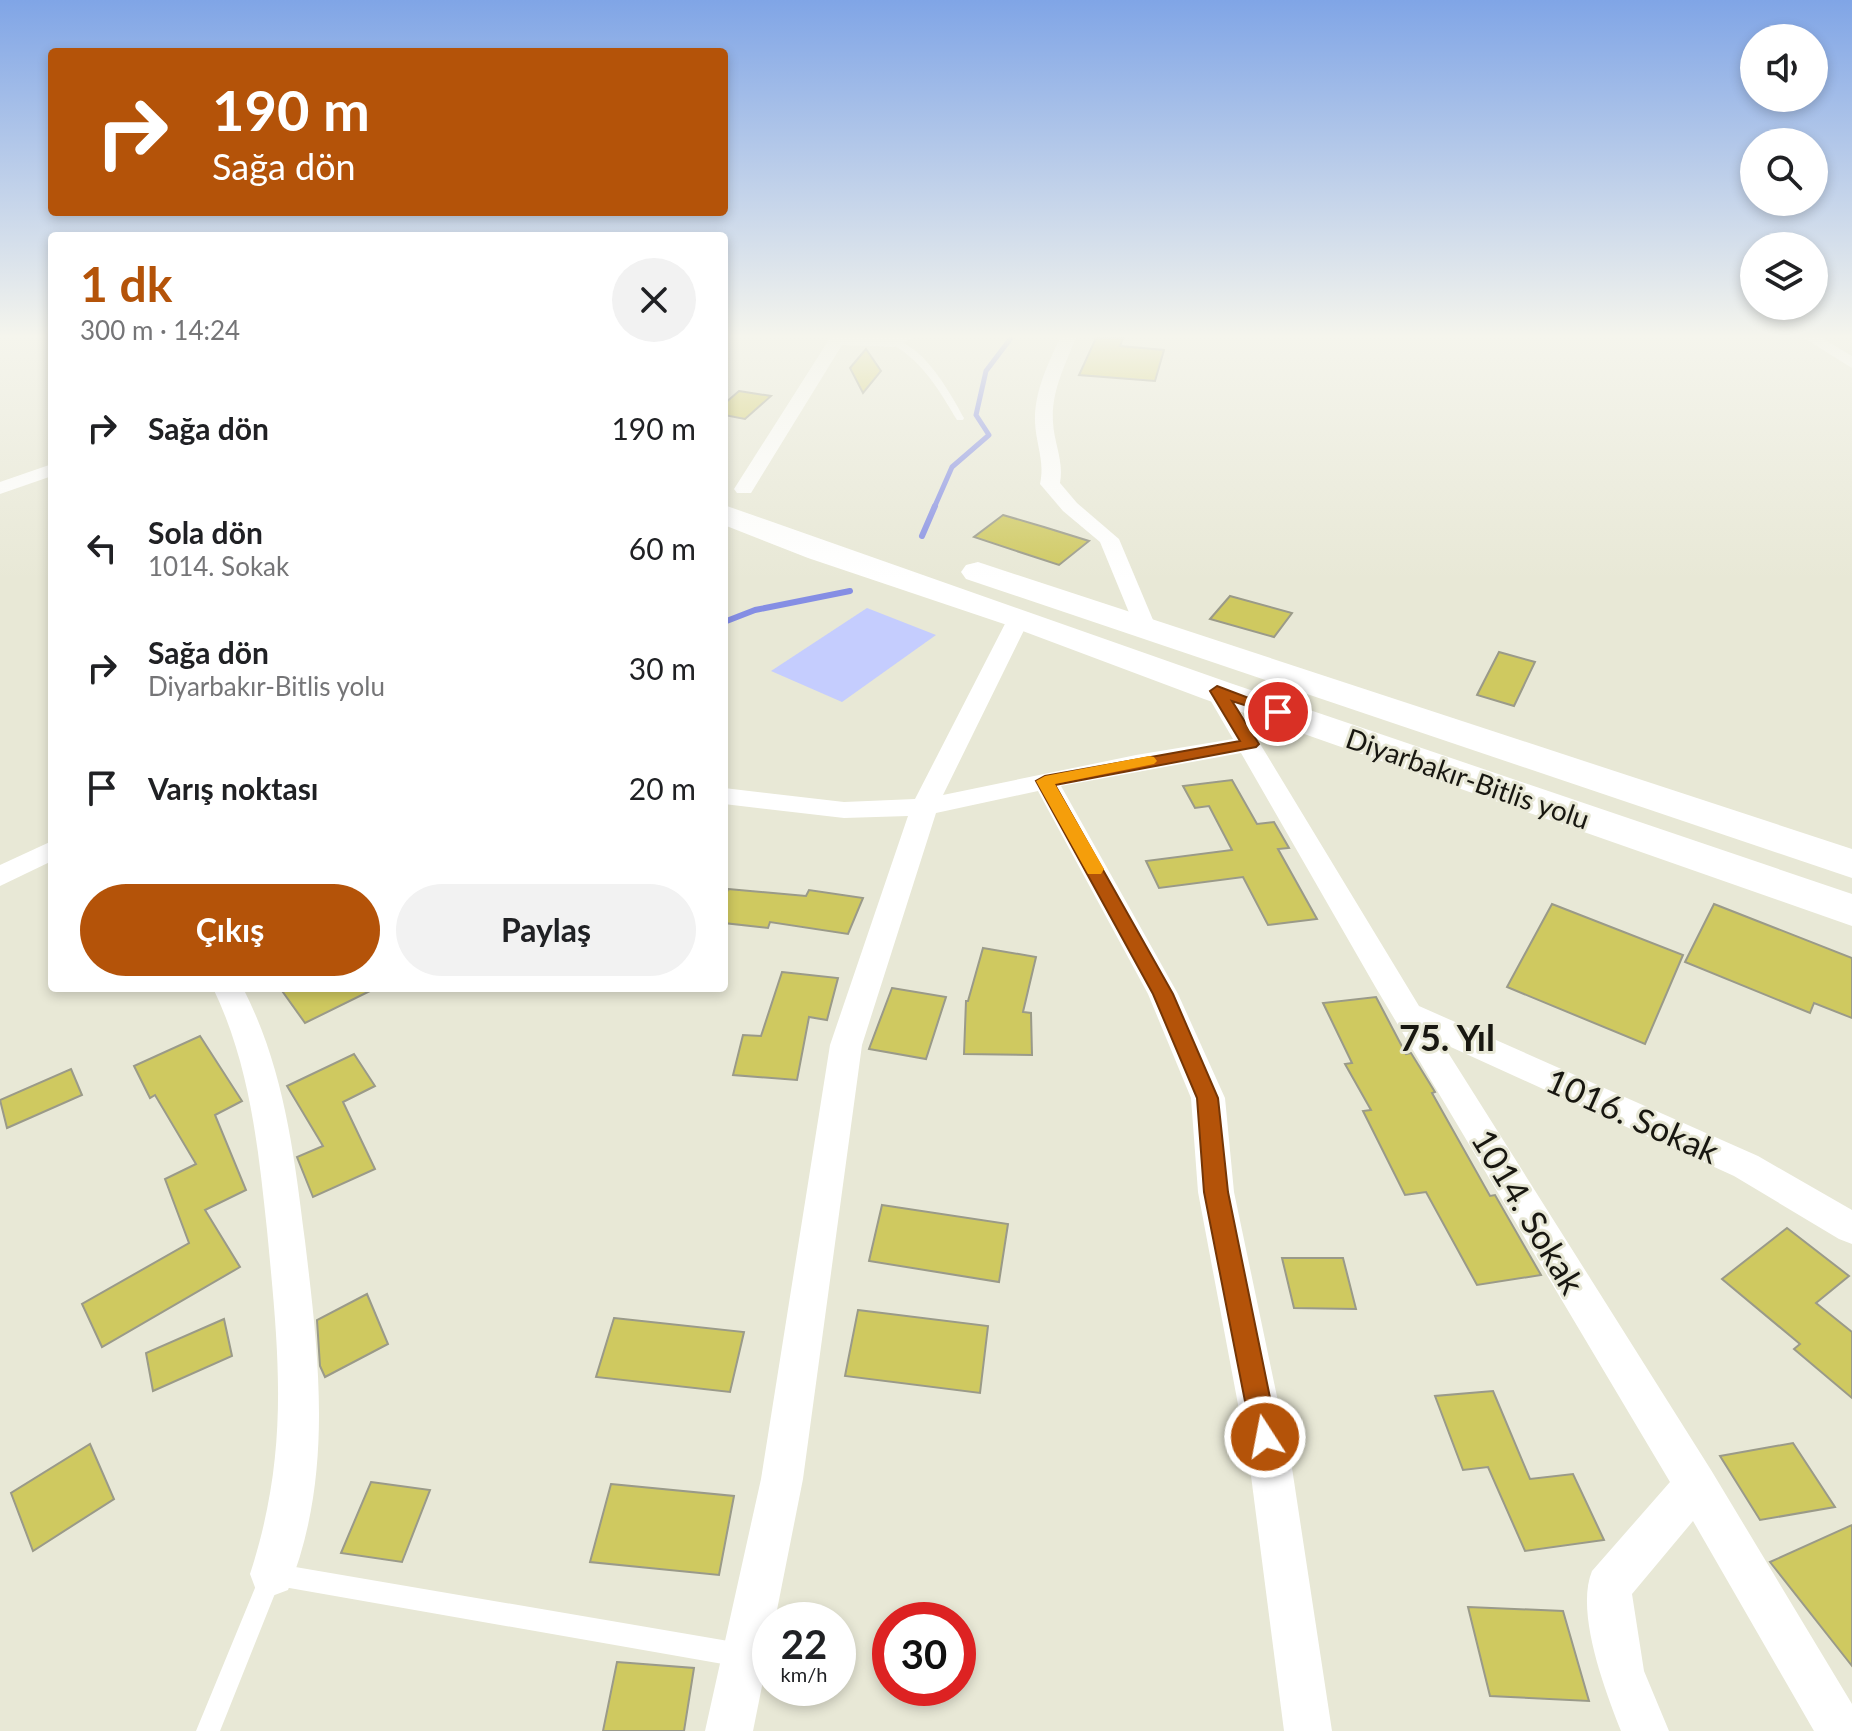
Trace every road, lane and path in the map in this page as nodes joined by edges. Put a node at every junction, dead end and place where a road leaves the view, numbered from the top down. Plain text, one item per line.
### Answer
1 (783, 419) edge
2 (1045, 419) edge
3 (48, 471) edge
4 (0, 488) edge
5 (731, 495) edge
6 (1019, 618) junction
7 (1145, 627) junction
8 (1217, 691) junction
9 (1250, 744) junction
10 (1045, 781) junction
11 (728, 796) edge
12 (924, 807) junction
13 (48, 852) edge
14 (1852, 864) edge
15 (0, 877) edge
16 (1852, 910) edge
17 (230, 992) edge
18 (1408, 1014) junction
19 (1852, 1228) edge
20 (1696, 1485) junction
21 (272, 1574) junction
22 (745, 1655) junction
23 (208, 1731) edge
24 (729, 1731) edge
25 (1308, 1731) edge
26 (1645, 1731) edge
27 (1841, 1731) edge

1 - 5 street
2 - 7 street
3 - 4 street
5 - 6 highway, Diyarbakır-Bitlis yolu
5 - 7 highway, Diyarbakır-Bitlis yolu
6 - 8 highway, Diyarbakır-Bitlis yolu
6 - 12 street
7 - 14 highway, Diyarbakır-Bitlis yolu
8 - 9 street, 1014. Sokak
8 - 16 highway, Diyarbakır-Bitlis yolu
9 - 10 street
9 - 18 street, 1014. Sokak
10 - 12 street
10 - 25 street
11 - 12 street
12 - 22 street
13 - 15 street
17 - 21 street
18 - 19 street, 1016. Sokak
18 - 20 street, 1014. Sokak
20 - 26 street
20 - 27 street, 1014. Sokak
21 - 22 lane
21 - 23 lane
22 - 24 street

